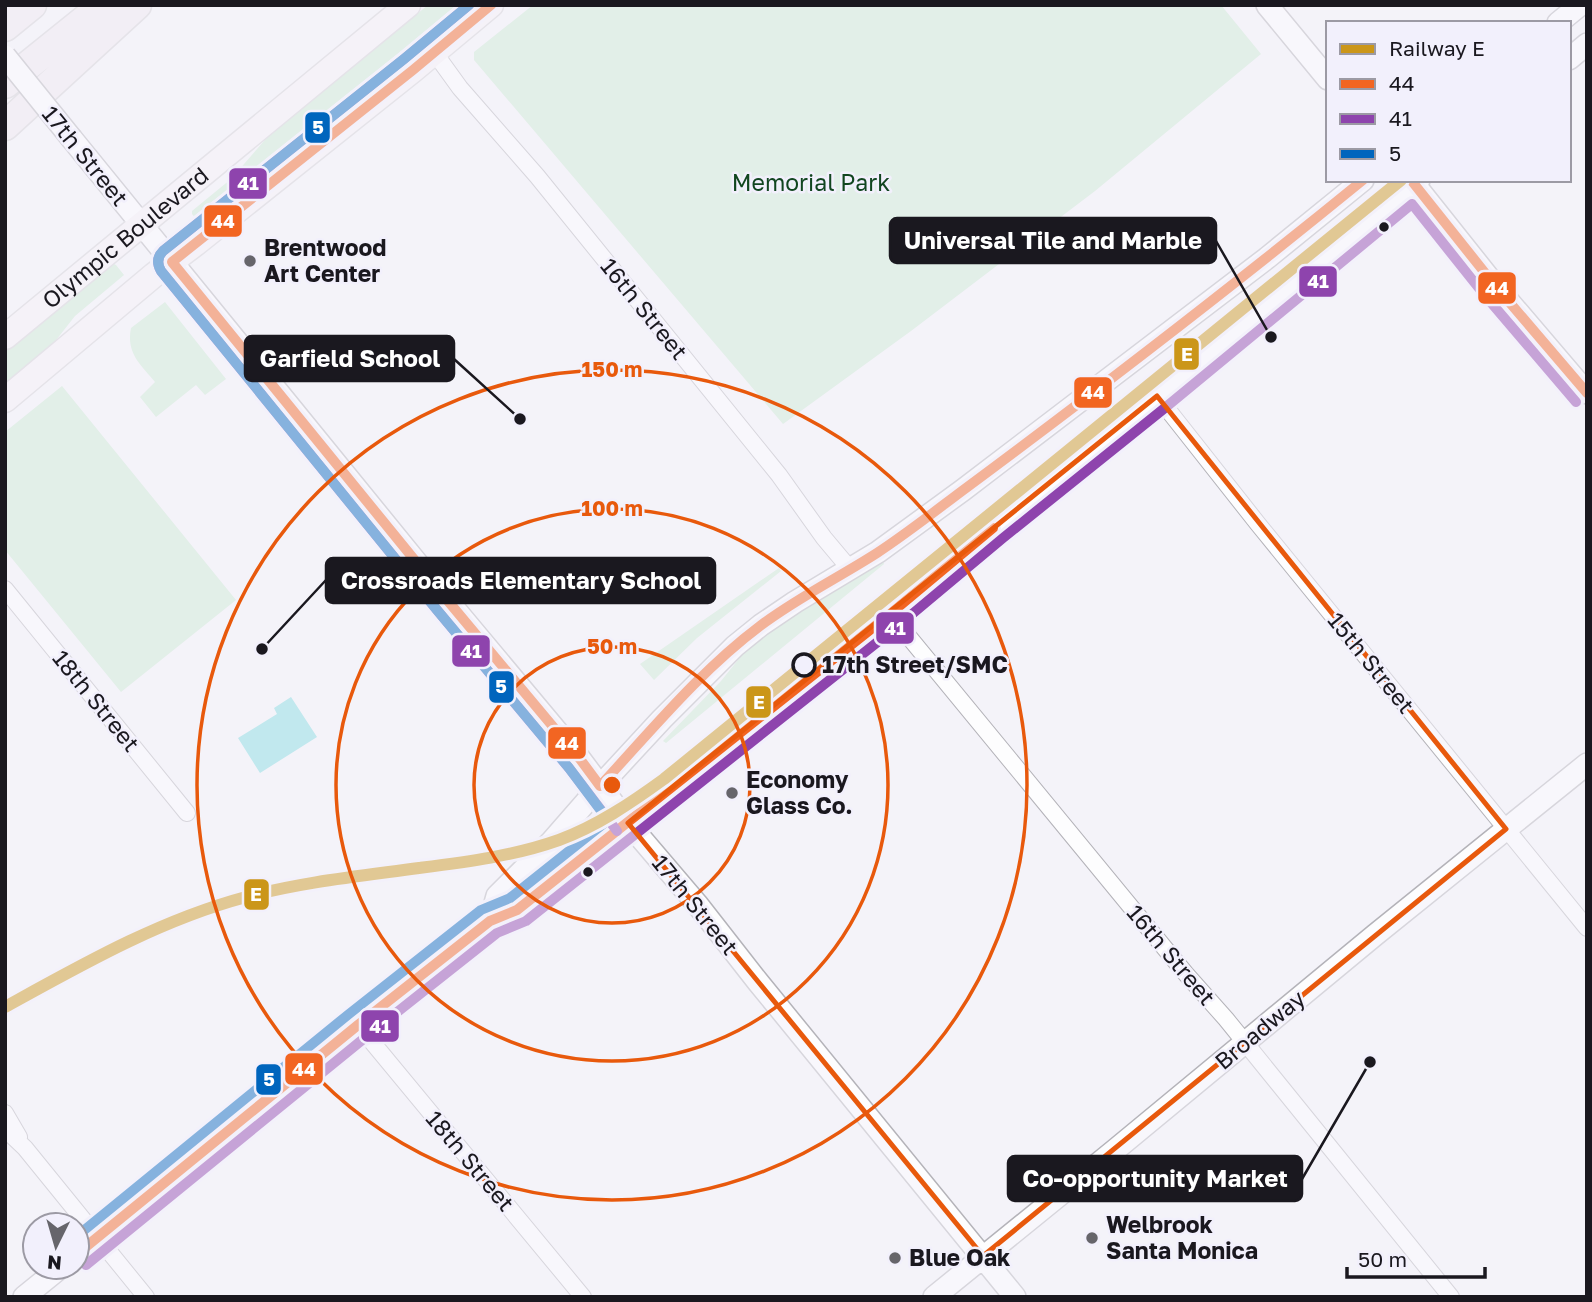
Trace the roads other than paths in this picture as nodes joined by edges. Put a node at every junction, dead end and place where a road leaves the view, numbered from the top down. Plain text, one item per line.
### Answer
1 (32, 5) edge
2 (103, 5) edge
3 (137, 5) edge
4 (491, 5) edge
5 (1267, 5) edge
6 (1580, 5) edge
7 (403, 7) edge
8 (1560, 21) edge
9 (5, 27) edge
10 (1587, 44) edge
11 (434, 52) junction
12 (5, 56) edge
13 (1571, 57) edge
14 (1326, 77) edge
15 (5, 84) edge
16 (5, 127) edge
17 (1361, 182) edge
18 (1415, 182) edge
19 (141, 225) junction
20 (172, 262) junction
21 (5, 337) edge
22 (1587, 393) edge
23 (1157, 396) junction
24 (5, 400) edge
25 (850, 569) junction
26 (5, 589) edge
27 (890, 614) junction
28 (1587, 764) edge
29 (600, 786) junction
30 (187, 813) dead end
31 (628, 823) junction
32 (1506, 829) junction
33 (490, 920) junction
34 (1587, 928) edge
35 (358, 1025) junction
36 (1245, 1042) junction
37 (5, 1113) edge
38 (5, 1129) edge
39 (25, 1148) junction
40 (98, 1237) junction
41 (91, 1243) edge
42 (983, 1256) junction
43 (44, 1281) edge
44 (24, 1297) edge
45 (146, 1297) edge
46 (583, 1297) edge
47 (934, 1297) edge
48 (1015, 1297) edge
49 (1451, 1297) edge

1 - 9 highway
2 - 15 highway
3 - 16 highway
4 - 11 main road, Olympic Boulevard
5 - 14 main road
6 - 8 main road
7 - 19 main road, Olympic Boulevard
10 - 13 main road
11 - 20 main road, Olympic Boulevard
11 - 25 street, 16th Street
12 - 19 main road, 17th Street, bridge
17 - 25 main road
18 - 22 main road
18 - 23 main road
19 - 20 main road, 17th Street
19 - 21 main road, Olympic Boulevard
20 - 24 main road, Olympic Boulevard
20 - 29 main road, 17th Street
23 - 27 main road
23 - 32 street, 15th Street
25 - 29 main road
26 - 30 street, 18th Street
27 - 31 main road
27 - 36 street, 16th Street
28 - 32 main road, Broadway
29 - 31 main road, 17th Street
29 - 33 main road
31 - 33 main road
31 - 42 main road, 17th Street
32 - 34 street, 15th Street
32 - 36 main road, Broadway
33 - 35 main road
35 - 40 main road
35 - 46 street, 18th Street
36 - 42 main road, Broadway
36 - 49 street, 16th Street
37 - 39 street
38 - 39 street
39 - 40 street
40 - 41 main road
40 - 45 street
42 - 47 main road, Broadway
42 - 48 main road, 17th Street
43 - 44 main road

